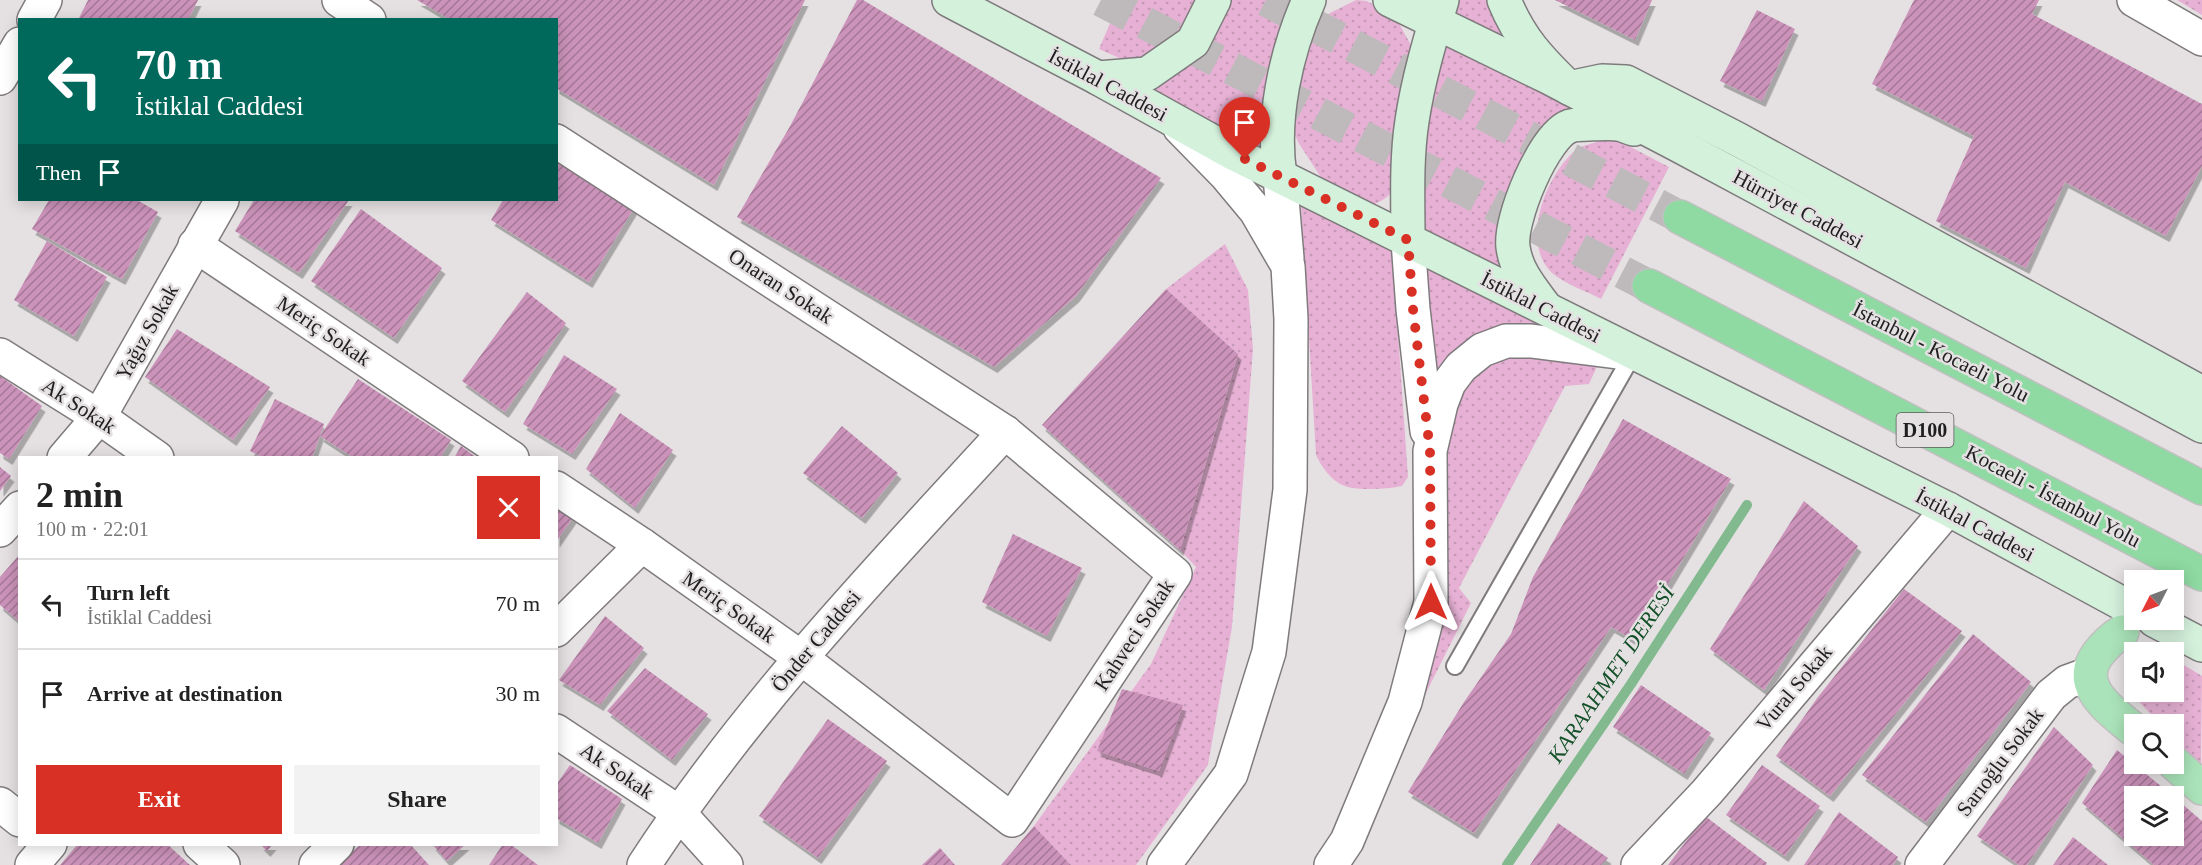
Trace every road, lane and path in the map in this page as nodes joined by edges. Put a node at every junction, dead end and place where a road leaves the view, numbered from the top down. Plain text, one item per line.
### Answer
1 (45, 0) edge
2 (338, 0) edge
3 (949, 0) edge
4 (1214, 0) edge
5 (1309, 0) edge
6 (1333, 0) edge
7 (1504, 0) edge
8 (2134, 0) edge
9 (1395, 2) edge
10 (1439, 11) edge
11 (35, 18) edge
12 (327, 18) edge
13 (366, 18) edge
14 (1296, 30) junction
15 (2202, 39) edge
16 (18, 47) edge
17 (1422, 69) junction
18 (0, 78) edge
19 (1098, 78) junction
20 (1569, 88) junction
21 (1173, 120) junction
22 (1279, 120) junction
23 (558, 142) edge
24 (1678, 145) junction
25 (1280, 176) junction
26 (1408, 188) junction
27 (221, 201) edge
28 (1345, 209) junction
29 (1680, 217) tunnel mouth
30 (1408, 240) junction
31 (195, 244) junction
32 (1288, 266) junction
33 (1649, 285) tunnel mouth
34 (1549, 311) junction
35 (1634, 354) junction
36 (0, 355) edge
37 (2202, 393) edge
38 (99, 417) junction
39 (2202, 426) edge
40 (1005, 432) junction
41 (1430, 451) junction
42 (66, 456) edge
43 (154, 456) edge
44 (509, 456) edge
45 (2202, 488) edge
46 (558, 489) edge
47 (1948, 509) junction
48 (18, 510) edge
49 (0, 530) edge
50 (642, 545) junction
51 (2202, 574) edge
52 (2124, 619) edge
53 (2124, 625) edge
54 (558, 628) edge
55 (2174, 630) edge
56 (2202, 645) edge
57 (800, 657) junction
58 (1455, 666) dead end
59 (2089, 674) junction
60 (2124, 721) edge
61 (558, 732) edge
62 (2184, 772) edge
63 (2202, 788) edge
64 (0, 804) edge
65 (678, 812) junction
66 (18, 818) edge
67 (1012, 820) joint
68 (48, 846) edge
69 (202, 846) edge
70 (335, 846) edge
71 (32, 865) edge
72 (223, 865) edge
73 (316, 865) edge
74 (644, 865) edge
75 (726, 865) edge
76 (1164, 865) edge
77 (1330, 865) edge
78 (1638, 865) edge
79 (1922, 865) edge

1 - 11 street
2 - 12 street
2 - 13 street
3 - 19 main road, İstiklal Caddesi
4 - 19 main road
5 - 14 main road
6 - 14 main road
7 - 20 main road
8 - 15 street
9 - 10 main road, Hürriyet Caddesi
9 - 17 main road
10 - 17 main road
10 - 20 main road, Hürriyet Caddesi
14 - 22 main road
16 - 18 street
17 - 26 main road
19 - 21 main road, İstiklal Caddesi
20 - 24 main road, Hürriyet Caddesi
20 - 37 main road
21 - 25 main road, İstiklal Caddesi
21 - 32 street
22 - 25 main road
22 - 28 main road
23 - 40 street, Onaran Sokak
24 - 34 main road
24 - 39 main road, Hürriyet Caddesi
25 - 28 main road, İstiklal Caddesi
25 - 32 street
26 - 28 main road
26 - 30 main road
27 - 31 street, Yağız Sokak
28 - 30 main road, İstiklal Caddesi
29 - 45 highway, İstanbul - Kocaeli Yolu
30 - 34 main road, İstiklal Caddesi
30 - 41 street
31 - 38 street, Yağız Sokak
31 - 44 street, Meriç Sokak
32 - 76 street
33 - 51 highway, Kocaeli - İstanbul Yolu / D100
34 - 35 main road, İstiklal Caddesi
35 - 41 street
35 - 47 main road, İstiklal Caddesi
35 - 58 lane
36 - 38 street, Ak Sokak
38 - 42 street, Yağız Sokak
38 - 43 street, Ak Sokak
40 - 57 street, Önder Caddesi
40 - 67 street, Kahveci Sokak
41 - 77 street
46 - 50 street, Meriç Sokak
47 - 52 main road, İstiklal Caddesi
47 - 78 street, Vural Sokak
48 - 49 street
50 - 54 street
50 - 57 street, Meriç Sokak
53 - 59 main road
55 - 56 main road
57 - 65 street, Önder Caddesi
57 - 67 street, Meriç Sokak
59 - 60 main road
59 - 79 street, Sarıoğlu Sokak
61 - 65 street, Ak Sokak
62 - 63 main road
64 - 66 street
65 - 74 street, Önder Caddesi
65 - 75 street, Ak Sokak
68 - 71 street
69 - 72 street
70 - 73 street

